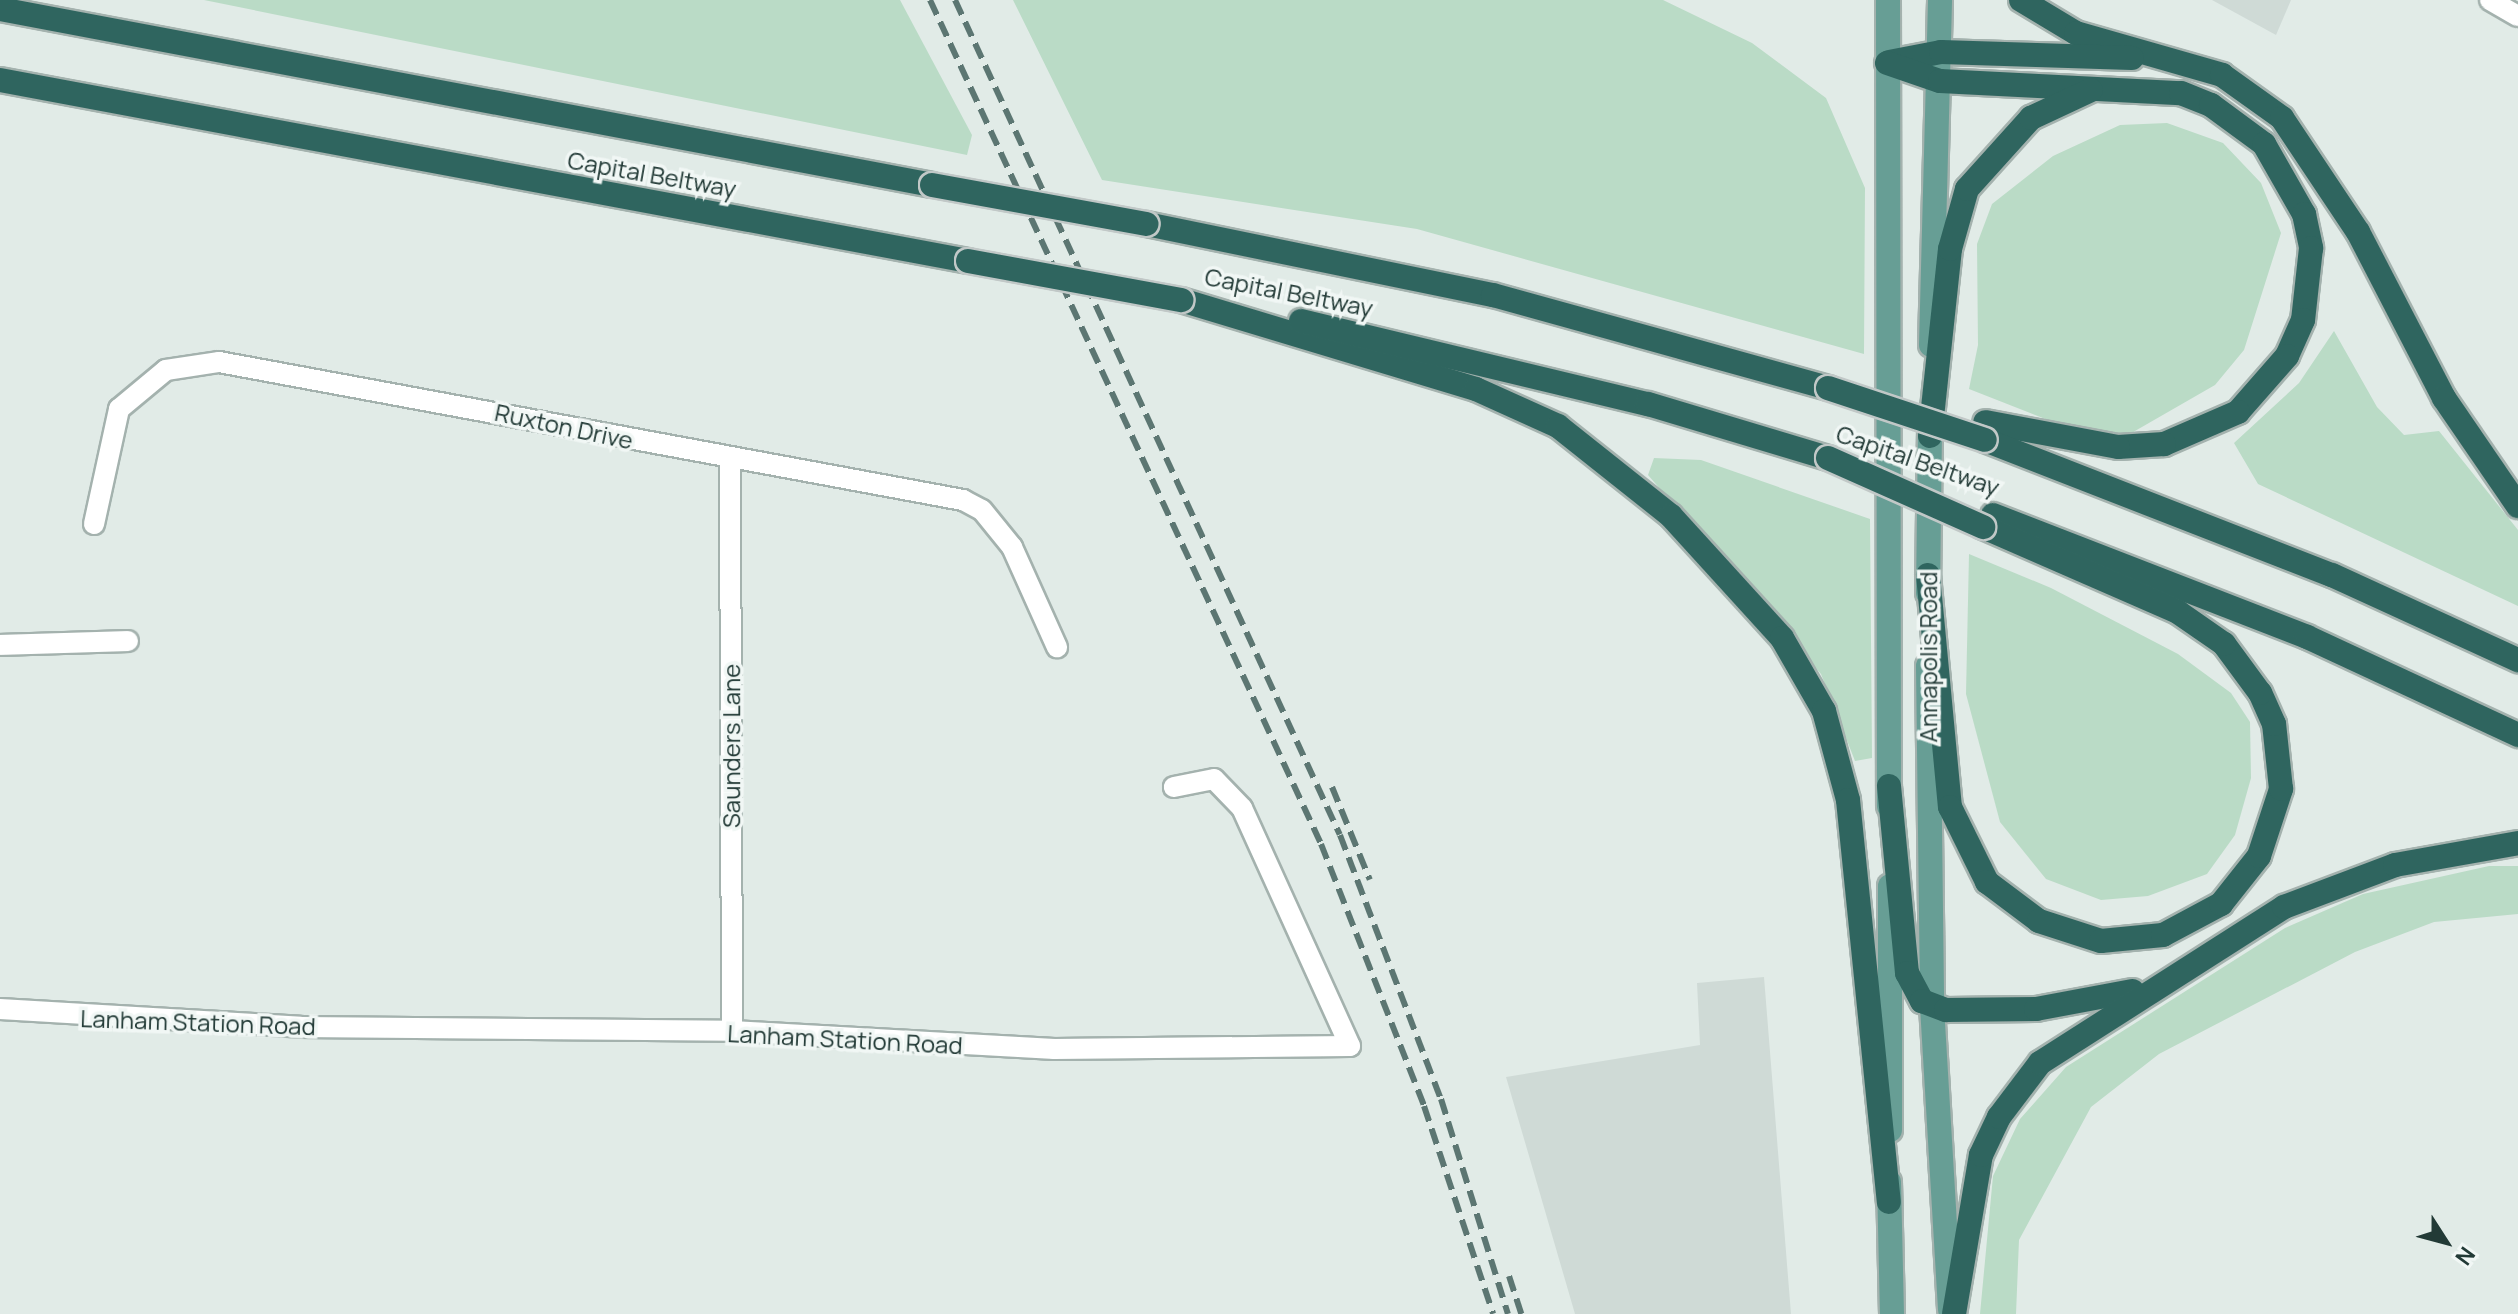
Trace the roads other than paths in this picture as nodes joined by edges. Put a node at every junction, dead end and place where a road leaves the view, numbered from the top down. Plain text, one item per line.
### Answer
1 (1888, 0) edge
2 (1940, 0) edge
3 (2021, 0) edge
4 (2490, 0) edge
5 (0, 6) edge
6 (2518, 16) edge
7 (1941, 52) junction
8 (2157, 57) junction
9 (1887, 63) junction
10 (0, 80) edge
11 (1940, 81) junction
12 (2101, 86) junction
13 (1181, 300) junction
14 (1985, 431) junction
15 (1930, 436) junction
16 (730, 461) junction
17 (2518, 506) edge
18 (1983, 519) junction
19 (94, 524) dead end
20 (1928, 575) junction
21 (128, 641) dead end
22 (0, 645) edge
23 (1057, 647) dead end
24 (2518, 660) edge
25 (2518, 735) edge
26 (1889, 786) junction
27 (1174, 787) dead end
28 (2518, 843) edge
29 (2154, 984) junction
30 (1932, 1006) junction
31 (0, 1009) edge
32 (732, 1031) junction
33 (1889, 1202) junction
34 (1892, 1314) edge
35 (1952, 1314) edge

1 - 9 main road, Annapolis Road
2 - 7 main road, Annapolis Road
3 - 8 highway
4 - 6 street
5 - 14 highway, Capital Beltway, bridge
7 - 8 highway
7 - 9 highway
7 - 11 main road, Annapolis Road
8 - 17 highway
9 - 11 highway
9 - 26 main road, Annapolis Road
10 - 13 highway, Capital Beltway, bridge
11 - 12 highway
11 - 15 main road, Annapolis Road
12 - 14 highway
12 - 15 highway
13 - 18 highway, Capital Beltway, bridge
13 - 33 highway
14 - 24 highway, Capital Beltway
15 - 20 main road, Annapolis Road
16 - 19 street, Ruxton Drive
16 - 23 street, Ruxton Drive
16 - 32 street, Saunders Lane
18 - 20 highway
18 - 25 highway, Capital Beltway
20 - 30 main road, Annapolis Road
21 - 22 street
26 - 30 highway
26 - 33 main road, Annapolis Road
27 - 32 street, Lanham Station Road
28 - 29 highway
29 - 30 highway
29 - 35 highway
30 - 35 main road, Annapolis Road
31 - 32 street, Lanham Station Road
33 - 34 main road, Annapolis Road

